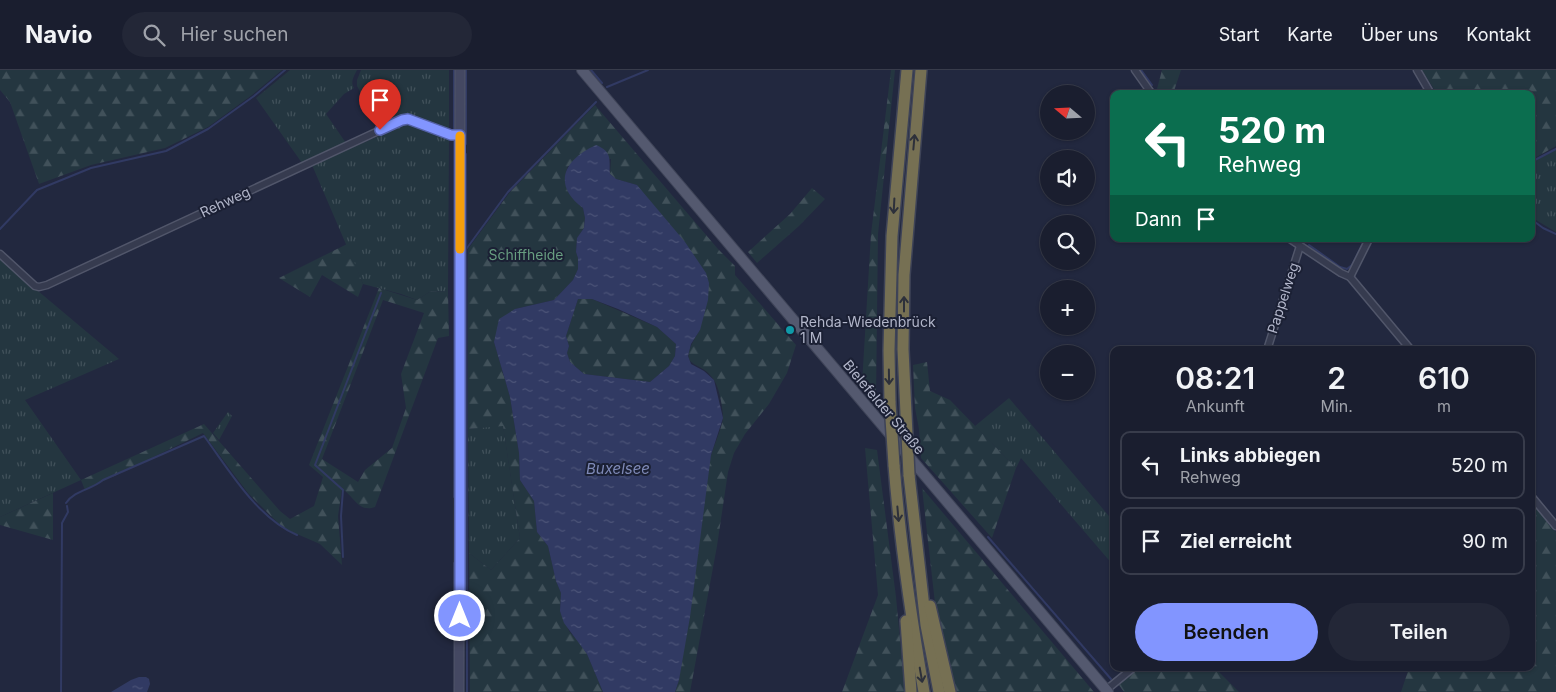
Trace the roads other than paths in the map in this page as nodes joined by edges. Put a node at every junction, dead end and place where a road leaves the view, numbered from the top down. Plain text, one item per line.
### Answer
1 (460, 70) edge
2 (582, 70) edge
3 (906, 70) edge
4 (921, 70) edge
5 (1135, 70) edge
6 (1417, 70) edge
7 (1149, 90) edge
8 (1429, 90) edge
9 (460, 135) junction
10 (1294, 242) edge
11 (1367, 242) edge
12 (1300, 246) junction
13 (0, 254) edge
14 (1350, 276) junction
15 (1268, 346) edge
16 (1408, 346) edge
17 (1535, 501) edge
18 (1556, 526) edge
19 (916, 544) junction
20 (905, 575) junction
21 (1130, 671) edge
22 (1107, 691) edge
23 (459, 692) edge
24 (911, 692) edge
25 (924, 692) edge
26 (938, 692) edge
27 (950, 692) edge

1 - 9 main road
2 - 22 main road, Bielefelder Straße
3 -> 20 highway, bridge
19 -> 4 highway, bridge
5 - 7 street
6 - 8 street
9 - 13 street, Rehweg
9 - 23 main road
10 - 12 street, Pappelweg
11 - 14 street
12 - 14 street, Pappelweg
12 - 15 street, Pappelweg
14 - 16 street, Pappelweg
17 - 18 street
19 - 26 highway
19 - 27 highway
20 - 24 highway
20 -> 25 highway
21 - 22 street

